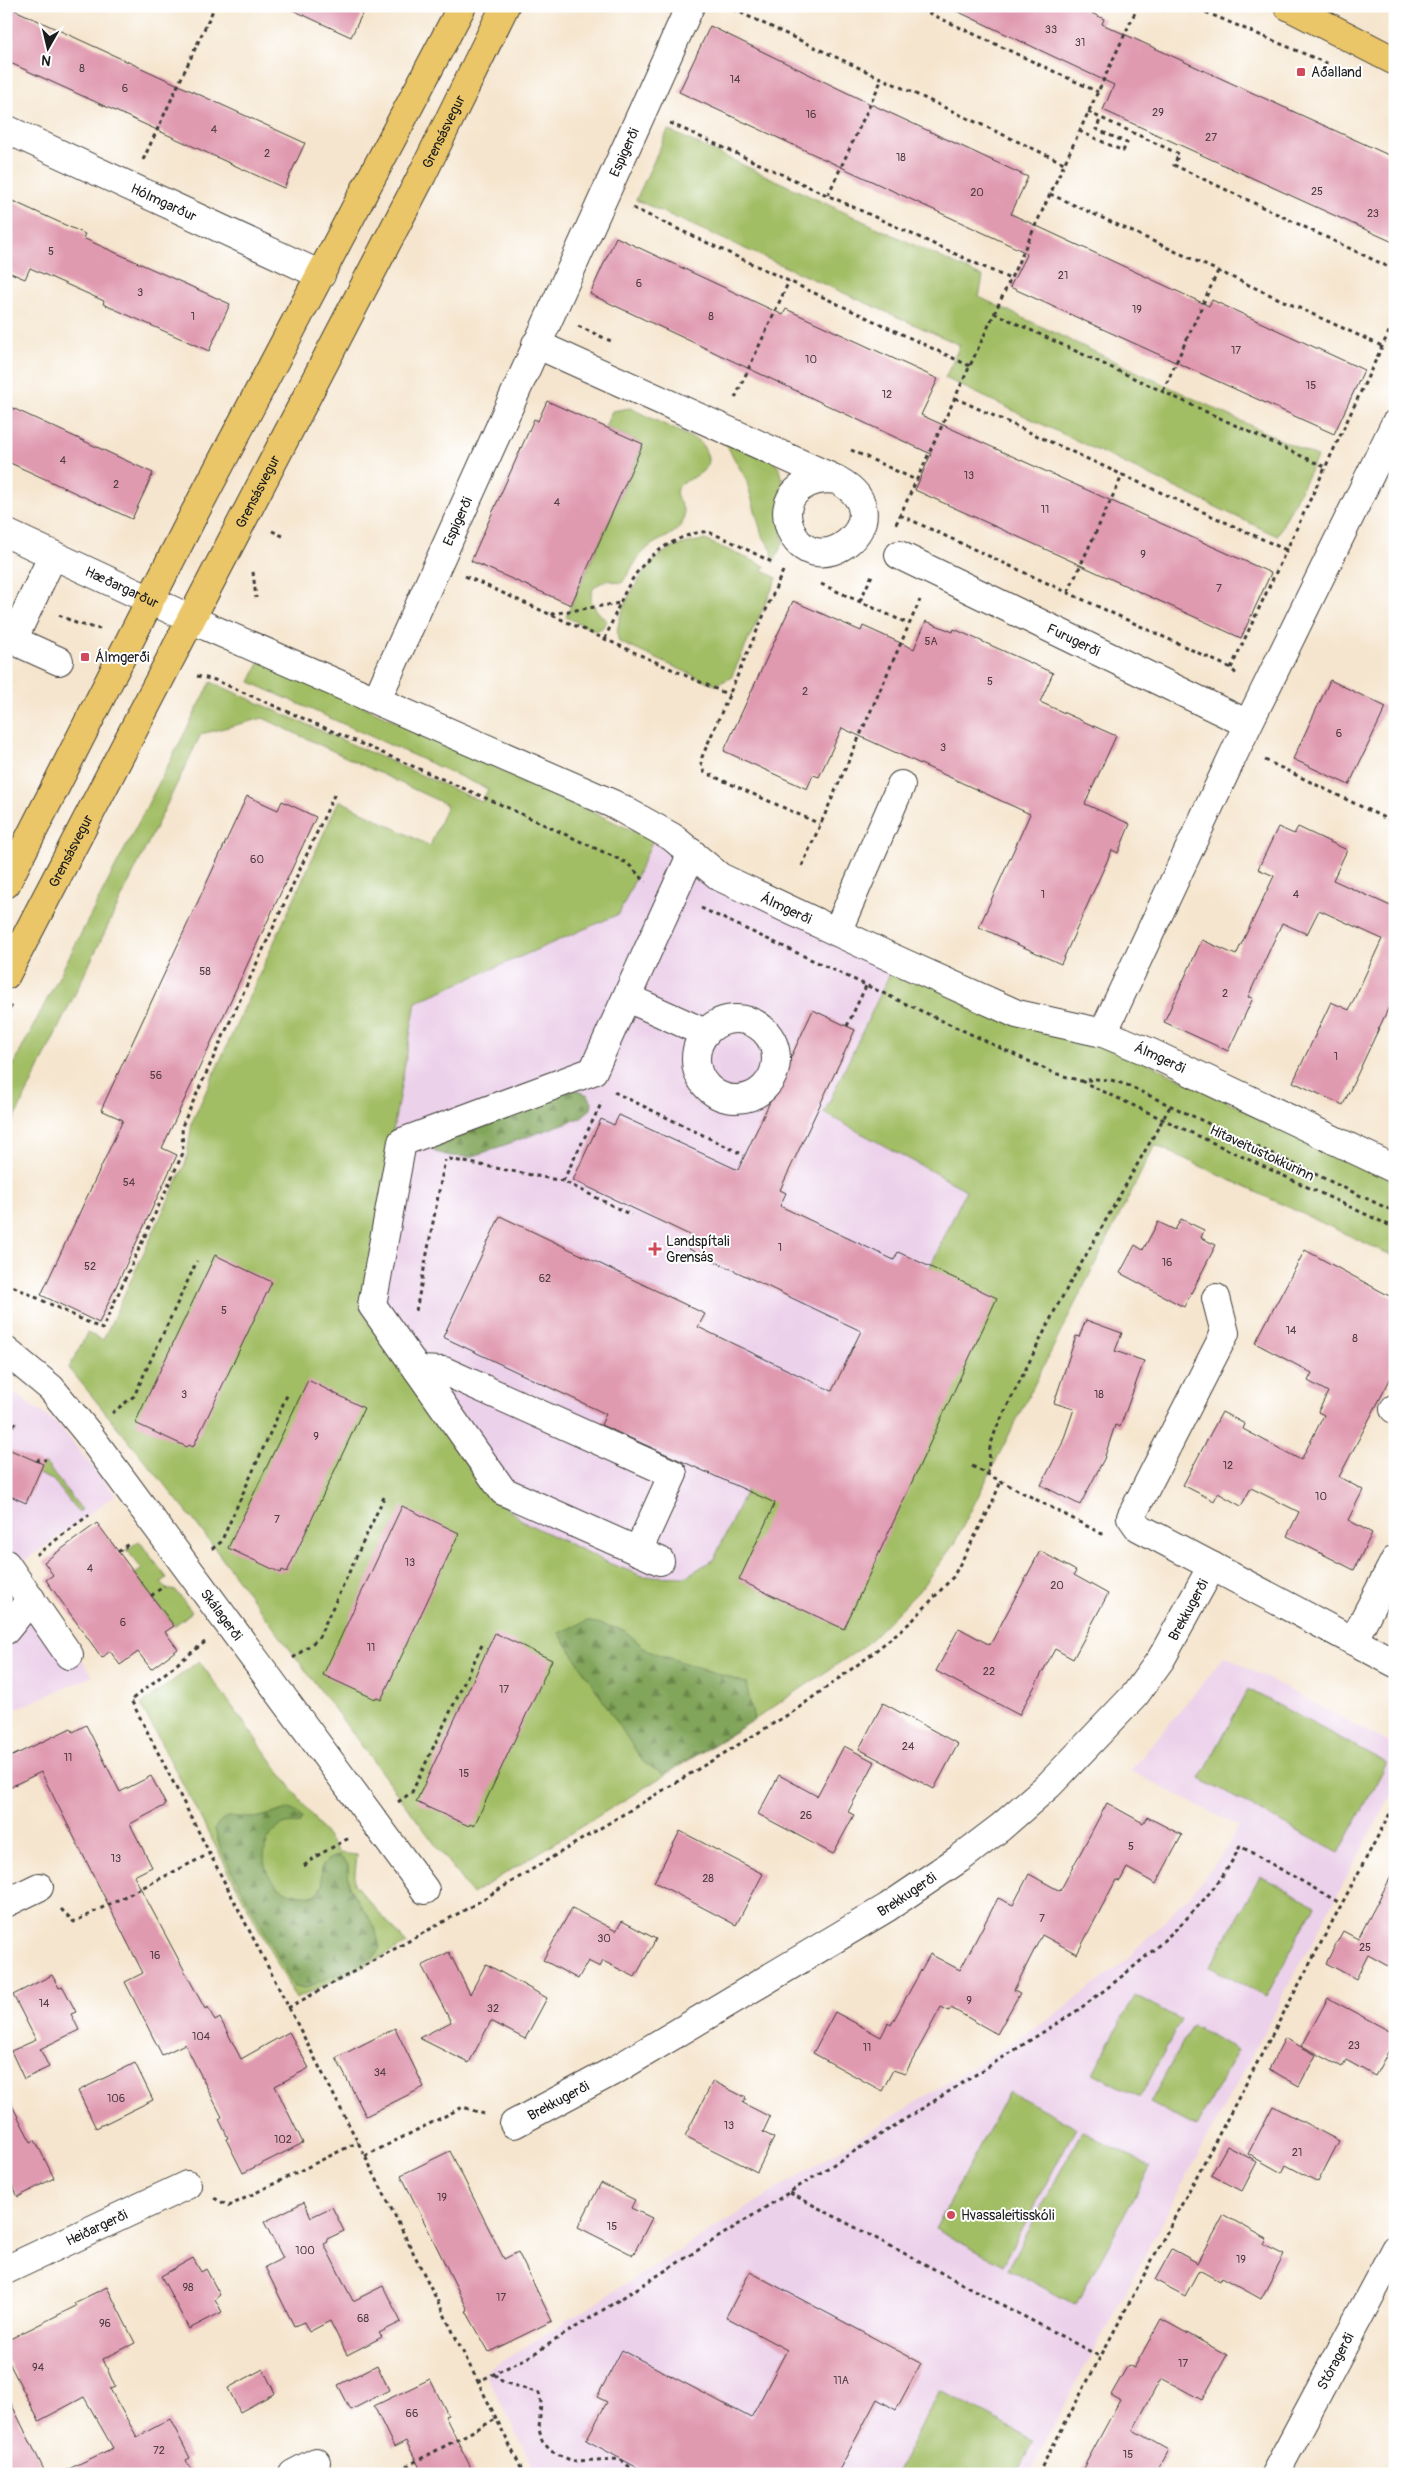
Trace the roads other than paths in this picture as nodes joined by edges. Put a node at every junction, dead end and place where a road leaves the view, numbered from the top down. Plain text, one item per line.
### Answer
1 (462, 6) edge
2 (505, 6) edge
3 (690, 6) edge
4 (1288, 6) edge
5 (1395, 61) edge
6 (6, 129) edge
7 (321, 275) junction
8 (536, 344) junction
9 (1395, 424) edge
10 (837, 480) dead end
11 (6, 534) edge
12 (889, 551) road end
13 (53, 555) junction
14 (151, 600) junction
15 (190, 618) junction
16 (10, 639) edge
17 (59, 662) dead end
18 (377, 699) junction
19 (1237, 728) junction
20 (901, 785) dead end
21 (692, 853) junction
22 (6, 884) edge
23 (837, 932) junction
24 (6, 975) edge
25 (628, 998) junction
26 (705, 1033) dead end
27 (1103, 1033) junction
28 (1393, 1163) edge
29 (1216, 1298) dead end
30 (6, 1351) edge
31 (418, 1370) junction
32 (1395, 1560) edge
33 (6, 1564) edge
34 (1212, 1566) junction
35 (31, 1599) junction
36 (6, 1630) edge
37 (1353, 1640) junction
38 (69, 1655) dead end
39 (1395, 1663) edge
40 (39, 1887) road end
41 (425, 1890) dead end
42 (6, 1903) edge
43 (514, 2124) road end
44 (186, 2185) road end
45 (1395, 2249) edge
46 (6, 2270) edge
47 (1275, 2474) edge

1 - 7 main road
2 - 15 main road, Grensásvegur
3 - 8 street, Espigerði
4 - 5 main road
6 - 7 street, Hólmgarður
7 - 14 main road
8 - 10 street
8 - 18 street, Espigerði
9 - 19 street
11 - 13 street, Hæðargarður
12 - 19 street, Furugerði
13 - 14 street, Hæðargarður
13 - 16 street
14 - 15 street, Hæðargarður
14 - 22 main road
15 - 18 street, Álmgerði
15 - 24 main road, Grensásvegur
16 - 17 street
18 - 21 street, Álmgerði
19 - 27 street
20 - 23 street
21 - 23 street, Álmgerði
21 - 25 street
23 - 27 street, Álmgerði
25 - 26 street
25 - 31 street
27 - 28 street, Álmgerði
29 - 34 street, Brekkugerði
30 - 41 street, Skálagerði
31 - 31 street
32 - 37 street
33 - 35 street
34 - 37 street, Brekkugerði
34 - 43 street, Brekkugerði
35 - 36 street
35 - 38 street
37 - 39 street, Brekkugerði
40 - 42 street
44 - 46 street, Heiðargerði
45 - 47 street, Stóragerði

